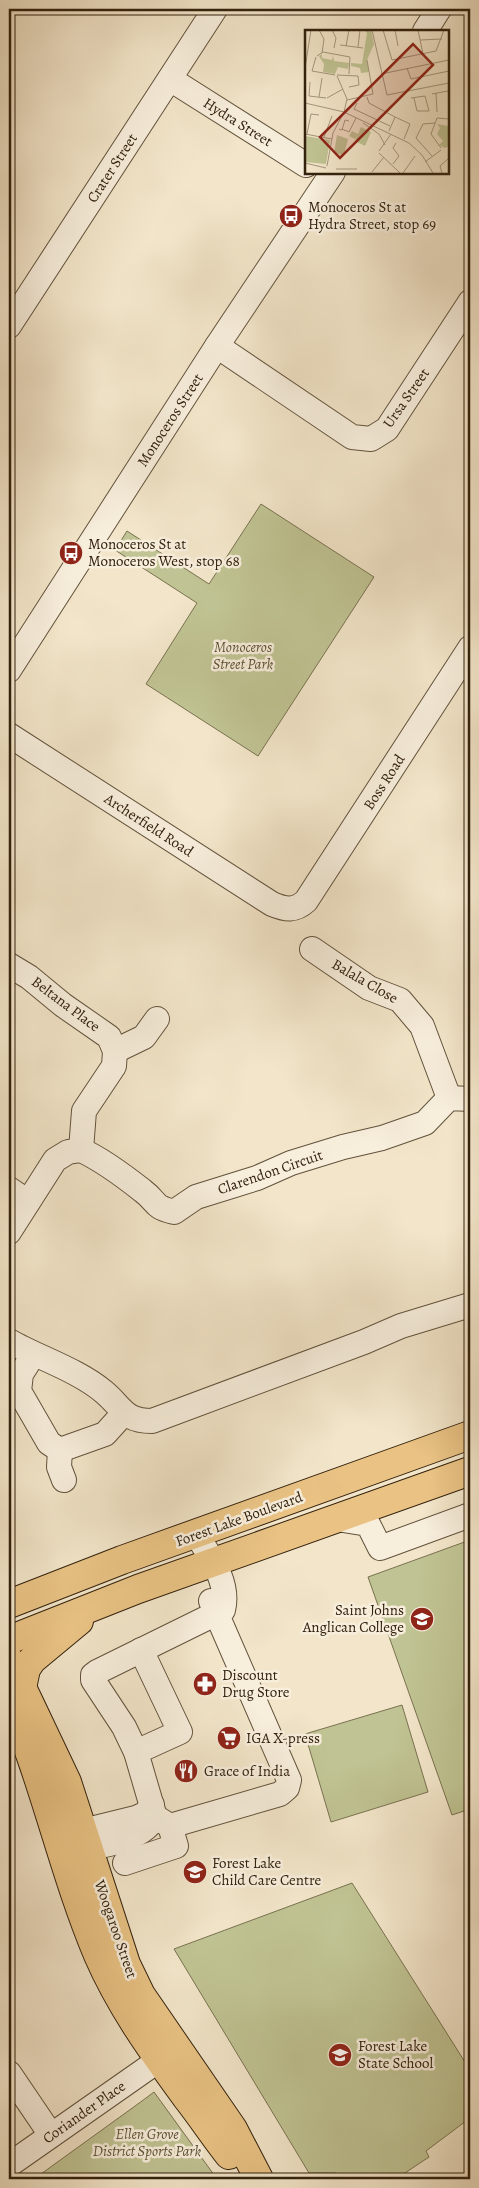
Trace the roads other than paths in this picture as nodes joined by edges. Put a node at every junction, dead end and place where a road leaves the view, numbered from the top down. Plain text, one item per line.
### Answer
1 (215, 9) edge
2 (439, 9) edge
3 (426, 30) edge
4 (170, 79) junction
5 (305, 164) edge
6 (326, 175) edge
7 (470, 302) edge
8 (9, 326) edge
9 (217, 346) junction
10 (470, 648) edge
11 (9, 670) edge
12 (9, 736) edge
13 (291, 910) joint
14 (312, 949) dead end
15 (9, 965) edge
16 (157, 1019) dead end
17 (115, 1051) junction
18 (460, 1099) edge
19 (81, 1150) junction
20 (18, 1196) edge
21 (9, 1232) edge
22 (470, 1305) edge
23 (9, 1341) edge
24 (33, 1355) junction
25 (124, 1414) junction
26 (470, 1435) edge
27 (60, 1450) junction
28 (470, 1471) edge
29 (64, 1480) dead end
30 (470, 1516) edge
31 (337, 1519) junction
32 (196, 1534) junction
33 (206, 1565) junction
34 (104, 1602) junction
35 (9, 1604) edge
36 (215, 1615) junction
37 (9, 1640) edge
38 (141, 1650) junction
39 (9, 1660) edge
40 (15, 1693) edge
41 (17, 1726) edge
42 (136, 1752) junction
43 (159, 1816) junction
44 (86, 1840) junction
45 (60, 1848) junction
46 (125, 1863) dead end
47 (168, 2054) junction
48 (9, 2073) edge
49 (51, 2135) junction
50 (9, 2165) edge
51 (249, 2179) edge
52 (258, 2179) edge

1 - 4 street, Crater Street
2 - 3 street
4 - 5 street, Hydra Street
4 - 8 street, Crater Street
6 - 9 street, Monoceros Street
7 - 9 street, Ursa Street
9 - 11 street, Monoceros Street
10 - 13 street, Boss Road
12 - 13 street, Archerfield Road
14 - 18 street, Balala Close
15 - 17 street, Beltana Place
16 - 17 street
17 - 19 street
18 - 19 street, Clarendon Circuit
19 - 20 street
20 - 21 street
22 - 25 street
23 - 24 street
24 - 25 street
24 - 27 street
25 - 27 street
26 - 32 main road, Forest Lake Boulevard
27 - 29 street
28 - 31 main road
30 - 31 street
31 - 33 main road
32 - 33 street
32 - 35 main road, Forest Lake Boulevard
33 - 34 main road
33 - 36 street
34 - 37 main road
34 - 40 main road
36 - 38 street
36 - 43 street
38 - 42 street
38 - 42 street
39 - 40 main road, Woogaroo Street
40 - 41 main road, Woogaroo Street
40 - 44 main road, Woogaroo Street
41 - 45 main road, Woogaroo Street
42 - 43 street
43 - 44 street
43 - 46 street
44 - 45 street
44 - 47 main road, Woogaroo Street
45 - 47 main road, Woogaroo Street
47 - 49 street, Coriander Place
47 - 51 main road, Woogaroo Street
47 - 52 main road, Woogaroo Street
48 - 49 street
49 - 50 street, Coriander Place

